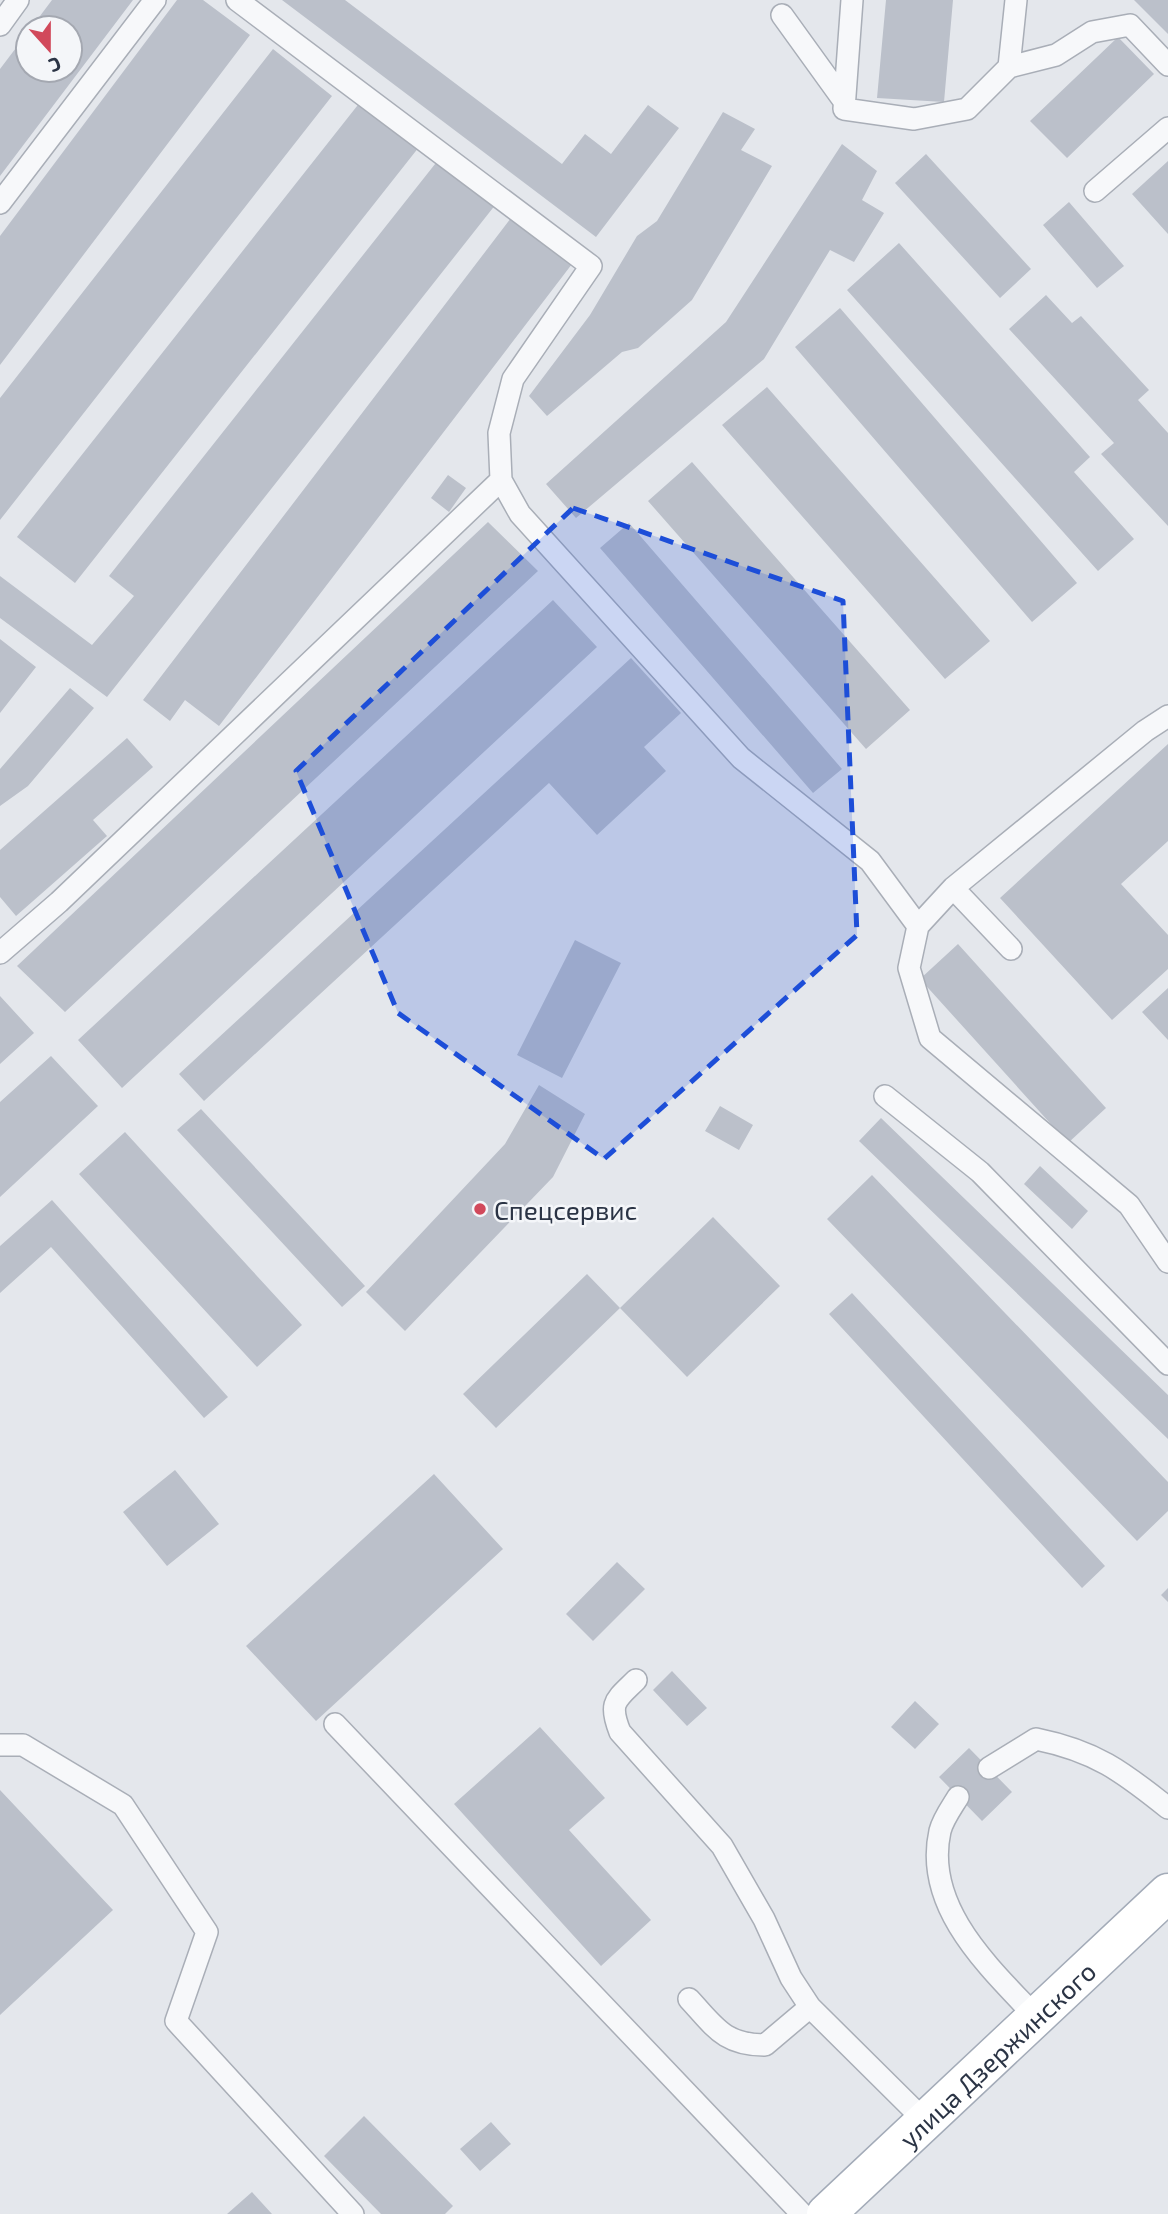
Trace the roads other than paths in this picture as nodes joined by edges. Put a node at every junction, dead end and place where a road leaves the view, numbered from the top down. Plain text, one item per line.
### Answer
1 (18, 0) edge
2 (155, 0) edge
3 (237, 0) edge
4 (852, 0) edge
5 (1016, 0) edge
6 (782, 15) dead end
7 (0, 24) edge
8 (1168, 65) edge
9 (1009, 67) junction
10 (845, 101) junction
11 (1168, 128) edge
12 (1095, 191) dead end
13 (0, 203) edge
14 (501, 480) junction
15 (1168, 716) edge
16 (953, 888) junction
17 (918, 926) junction
18 (1010, 949) dead end
19 (0, 953) edge
20 (885, 1096) dead end
21 (1168, 1262) edge
22 (1168, 1364) edge
23 (636, 1680) dead end
24 (335, 1724) dead end
25 (0, 1745) edge
26 (989, 1768) dead end
27 (958, 1797) dead end
28 (1168, 1808) edge
29 (1168, 1893) edge
30 (689, 1999) dead end
31 (810, 2007) junction
32 (1036, 2017) junction
33 (925, 2121) junction
34 (353, 2214) edge
35 (802, 2214) edge
36 (826, 2214) edge

1 - 7 lane
2 - 13 lane
3 - 14 lane
4 - 10 lane
5 - 9 lane
6 - 10 lane
8 - 9 lane
9 - 10 lane
11 - 12 lane
14 - 17 lane
14 - 19 lane
15 - 16 lane
16 - 17 lane
16 - 18 lane
17 - 21 lane
20 - 22 lane
23 - 31 lane
24 - 35 lane
25 - 34 lane
26 - 28 lane
27 - 32 lane
29 - 32 main road, улица Дзержинского
30 - 31 lane
31 - 33 lane
32 - 33 main road, улица Дзержинского
33 - 36 main road, улица Дзержинского

